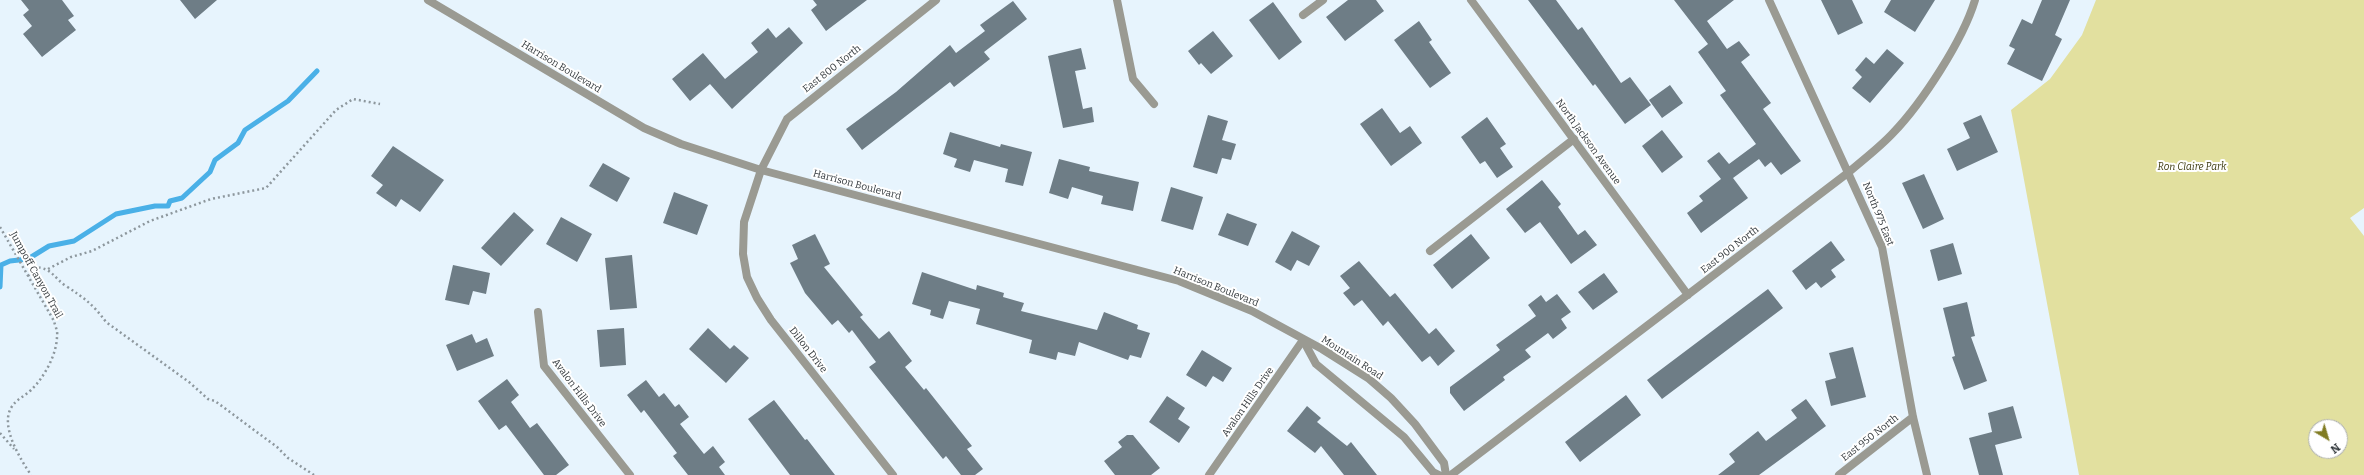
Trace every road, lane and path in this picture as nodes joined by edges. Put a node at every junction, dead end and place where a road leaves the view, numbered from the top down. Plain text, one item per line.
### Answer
1 (428, 0) edge
2 (936, 0) edge
3 (1117, 0) edge
4 (1323, 0) edge
5 (1471, 0) edge
6 (1769, 0) edge
7 (1975, 0) edge
8 (1303, 15) dead end
9 (380, 104) dead end
10 (1154, 104) dead end
11 (1574, 139) junction
12 (761, 170) junction
13 (1849, 172) junction
14 (744, 222) joint
15 (0, 227) edge
16 (1430, 251) dead end
17 (48, 269) junction
18 (28, 276) junction
19 (1688, 295) junction
20 (538, 312) dead end
21 (1303, 340) junction
22 (1913, 417) junction
23 (0, 433) edge
24 (15, 451) junction
25 (31, 475) edge
26 (314, 475) edge
27 (630, 475) edge
28 (894, 475) edge
29 (1209, 475) edge
30 (1439, 475) edge
31 (1446, 475) edge
32 (1451, 475) edge
33 (1839, 475) edge
34 (1927, 475) edge

1 - 12 street, Harrison Boulevard
2 - 12 street, East 800 North
3 - 10 street
4 - 8 street
5 - 11 street, North Jackson Avenue
6 - 13 street, North 975 East
7 - 13 street, East 900 North
9 - 17 path
11 - 16 street
11 - 19 street, North Jackson Avenue
12 - 14 street, East 800 North
12 - 21 street, Harrison Boulevard
13 - 19 street, East 900 North
13 - 22 street, North 975 East
14 - 28 street, Dillon Drive
15 - 18 path, Jumpoff Canyon Trail
17 - 18 path
17 - 26 path
18 - 24 path, Jumpoff Canyon Trail
19 - 32 street, East 900 North
20 - 27 street, Avalon Hills Drive
21 - 29 street, Avalon Hills Drive
21 - 30 street, Mountain Road
21 - 31 street, Mountain Road
22 - 33 street, East 950 North
22 - 34 street, North 975 East
23 - 24 path
24 - 25 path, Jumpoff Canyon Trail

